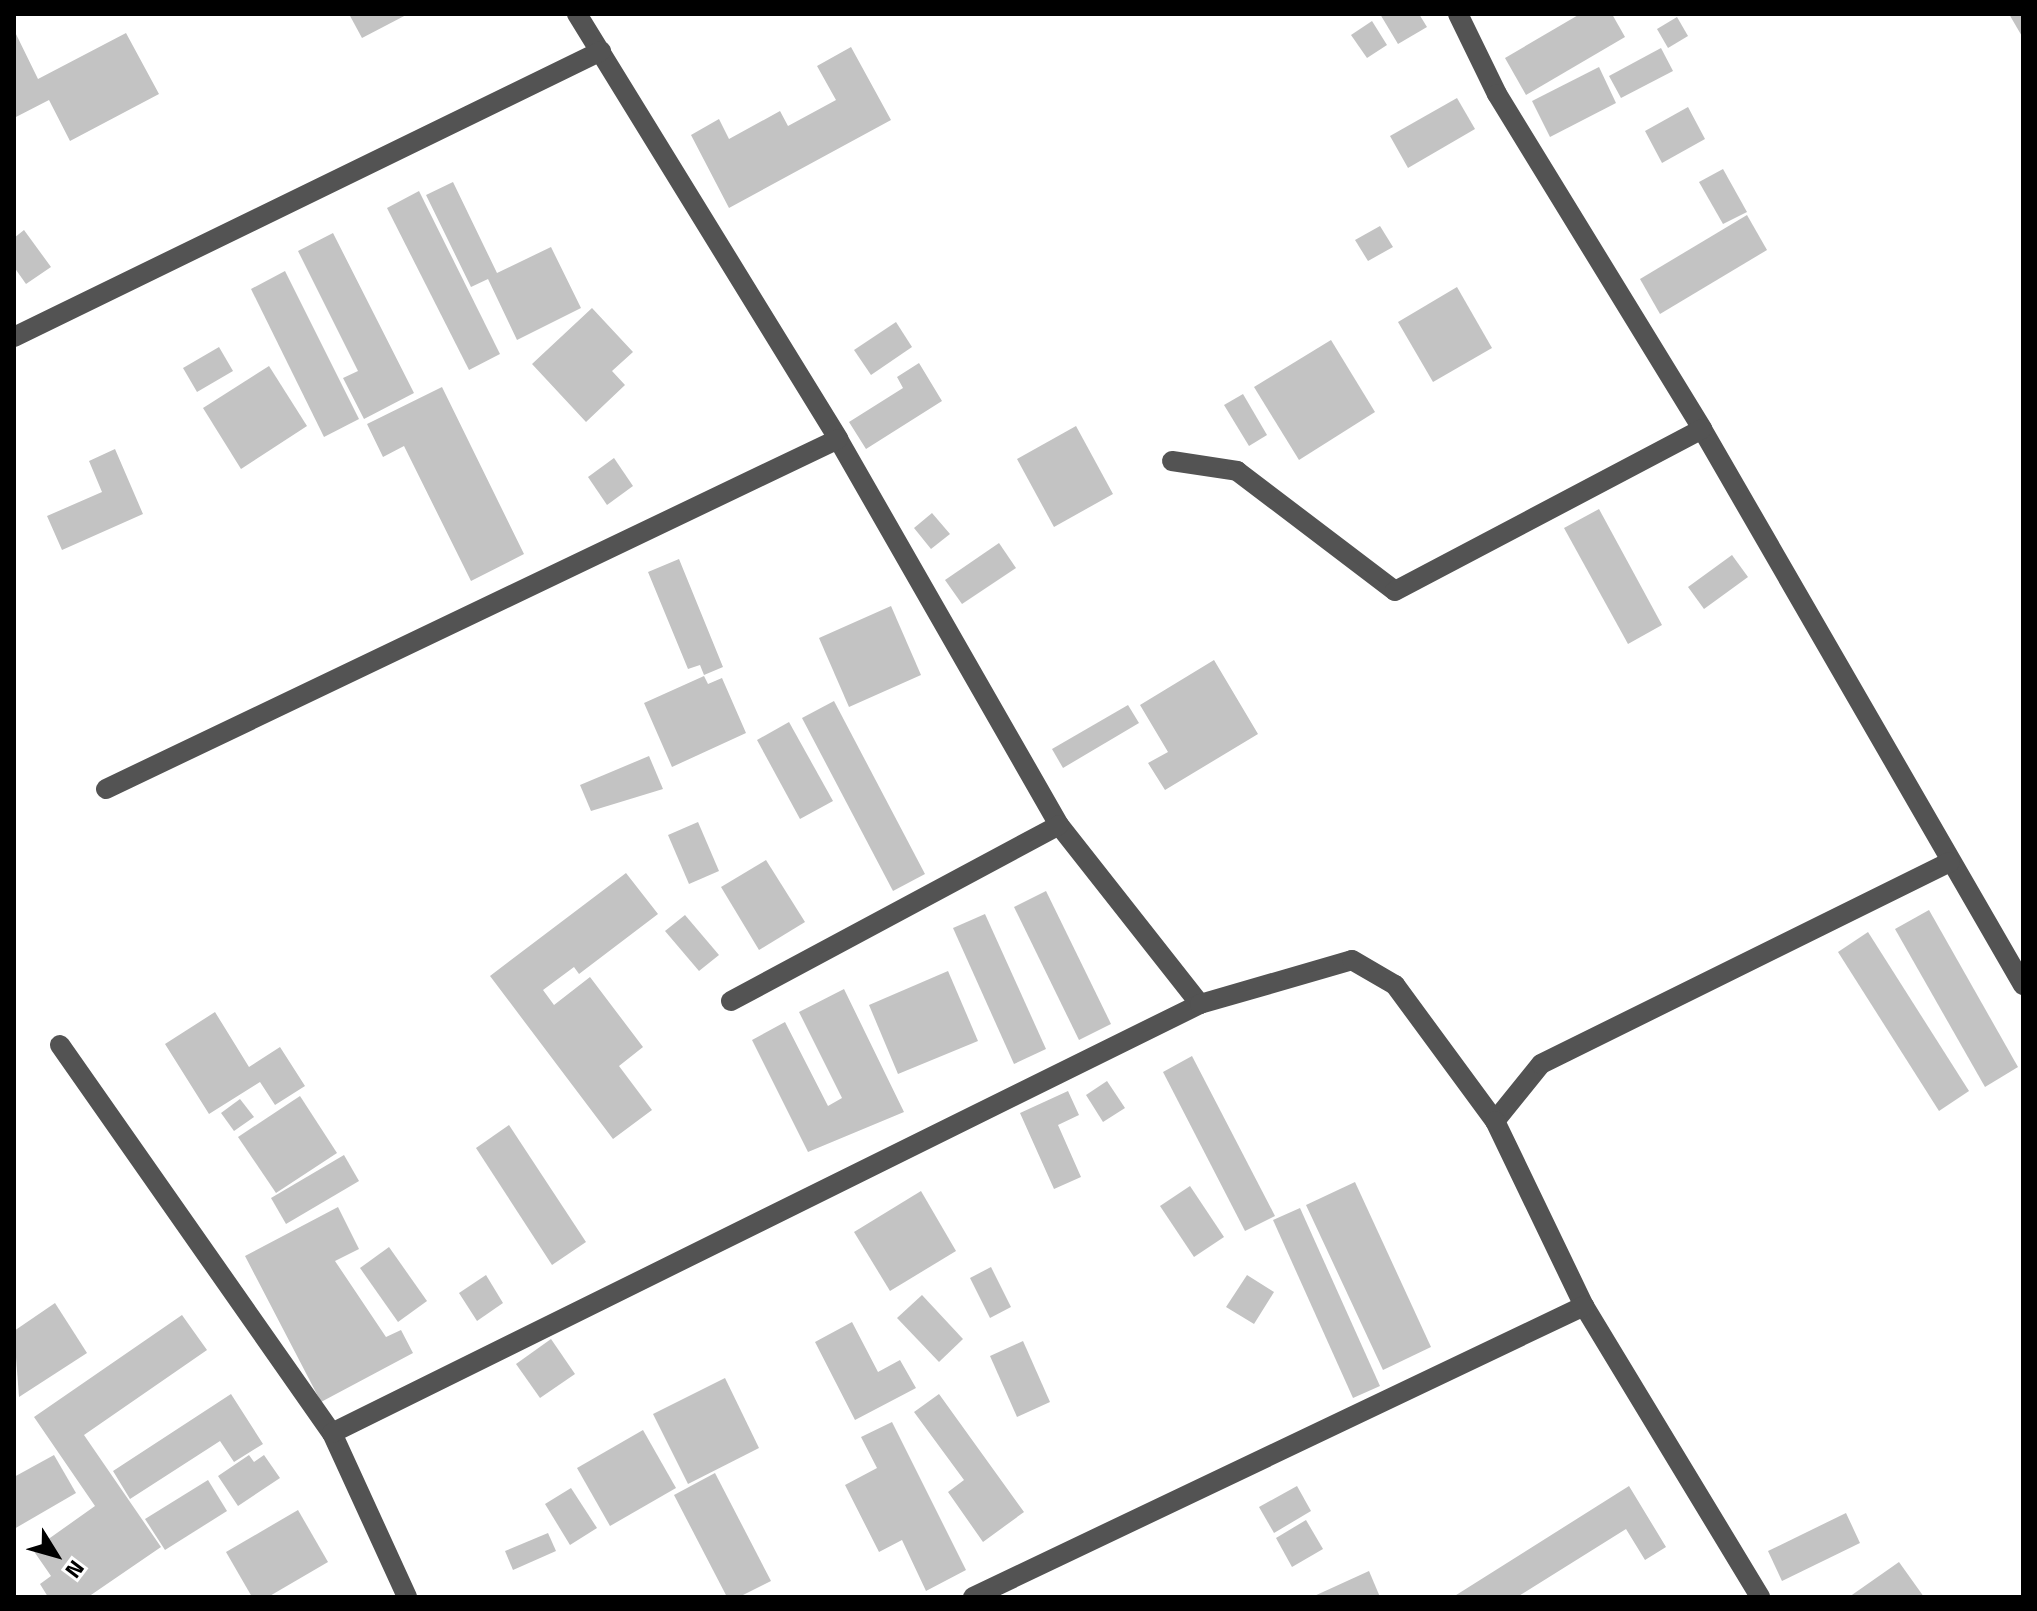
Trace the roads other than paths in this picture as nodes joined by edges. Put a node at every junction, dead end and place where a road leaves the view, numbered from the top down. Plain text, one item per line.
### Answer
1 (577, 14) edge
2 (1458, 14) edge
3 (601, 51) junction
4 (14, 337) edge
5 (1702, 429) junction
6 (838, 439) junction
7 (1172, 461) dead end
8 (106, 789) dead end
9 (1059, 825) junction
10 (1950, 862) junction
11 (2023, 985) edge
12 (731, 1001) dead end
13 (1200, 1004) junction
14 (60, 1045) dead end
15 (1495, 1121) junction
16 (1584, 1306) junction
17 (332, 1433) junction
18 (407, 1597) edge
19 (973, 1597) edge
20 (1760, 1597) edge

1 - 3 street
2 - 5 street
3 - 4 street
3 - 6 street
5 - 7 street
5 - 10 street
6 - 8 street
6 - 9 street
9 - 12 street
9 - 13 street
10 - 11 street
10 - 15 street
13 - 15 street
13 - 17 street
14 - 17 street
15 - 16 street
16 - 19 street
16 - 20 street
17 - 18 street

